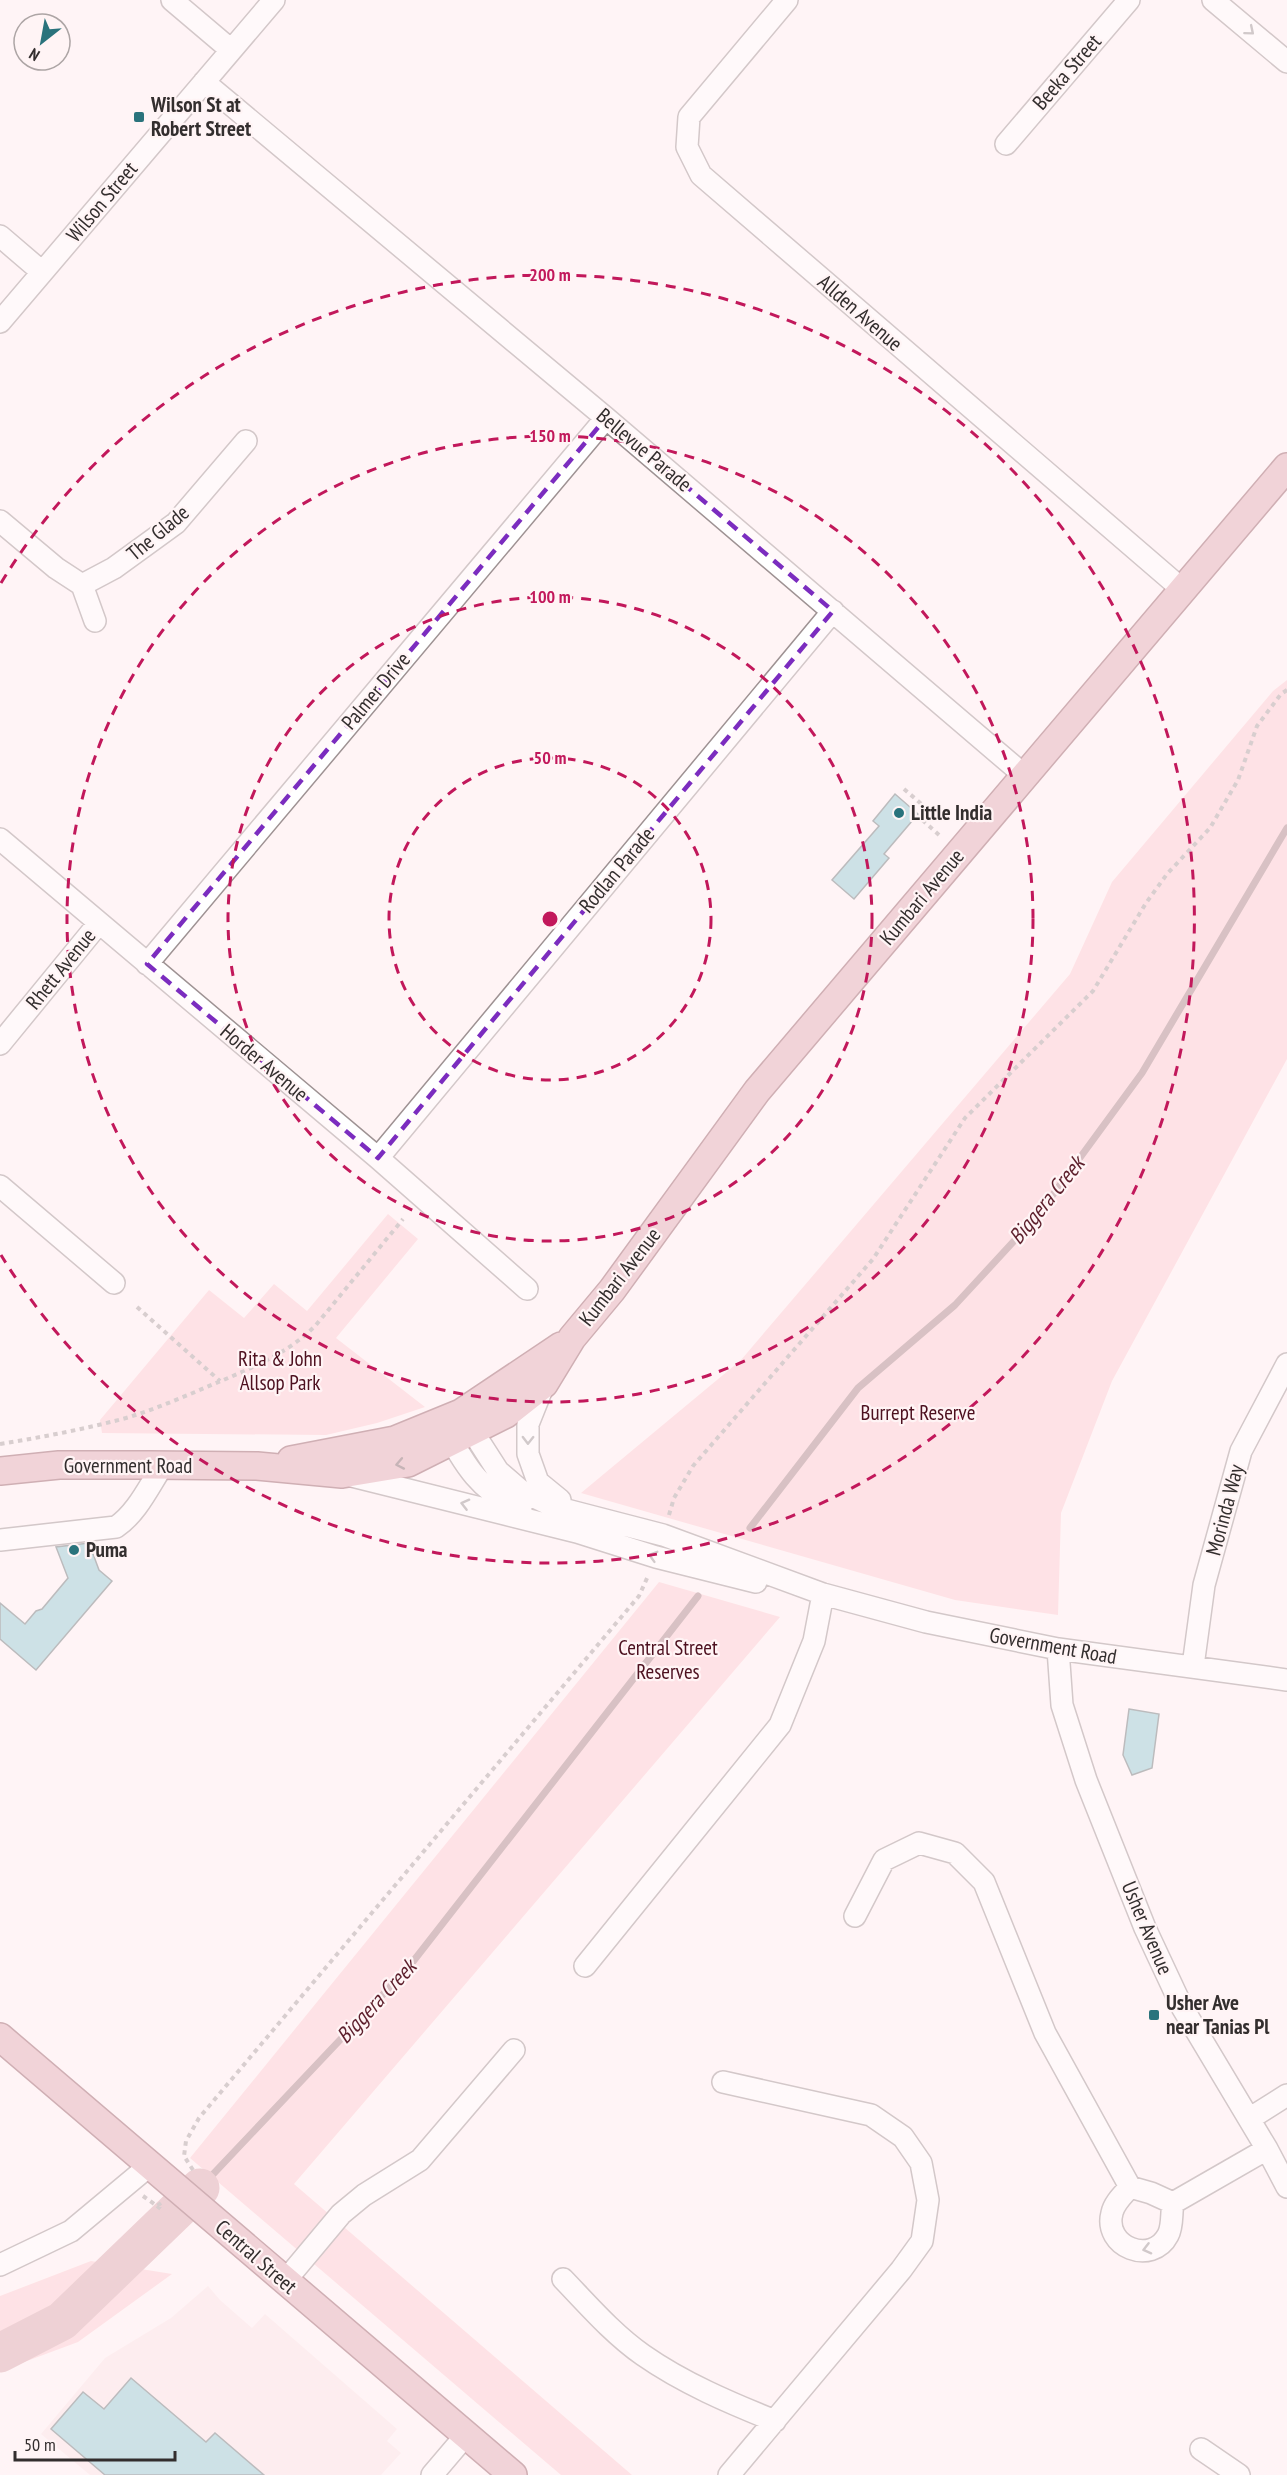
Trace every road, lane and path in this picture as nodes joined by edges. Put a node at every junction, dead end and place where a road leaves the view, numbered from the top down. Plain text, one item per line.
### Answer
1 (172, 0) edge
2 (274, 0) edge
3 (787, 0) edge
4 (1129, 0) edge
5 (1213, 0) edge
6 (231, 50) junction
7 (1287, 62) edge
8 (204, 82) junction
9 (1006, 144) dead end
10 (0, 236) edge
11 (42, 272) junction
12 (0, 322) edge
13 (606, 418) junction
14 (246, 441) dead end
15 (1287, 467) edge
16 (0, 521) edge
17 (82, 585) junction
18 (1183, 590) junction
19 (833, 611) junction
20 (95, 621) dead end
21 (1025, 776) junction
22 (904, 789) dead end
23 (939, 835) dead end
24 (0, 839) edge
25 (99, 923) junction
26 (147, 964) junction
27 (0, 1044) edge
28 (378, 1158) junction
29 (0, 1186) edge
30 (403, 1219) dead end
31 (114, 1283) dead end
32 (527, 1289) dead end
33 (136, 1307) dead end
34 (572, 1338) junction
35 (1287, 1365) edge
36 (220, 1381) junction
37 (544, 1384) junction
38 (457, 1427) junction
39 (0, 1444) edge
40 (163, 1465) junction
41 (257, 1466) junction
42 (0, 1471) edge
43 (342, 1474) junction
44 (581, 1523) junction
45 (0, 1540) edge
46 (823, 1594) junction
47 (1058, 1649) junction
48 (1192, 1666) junction
49 (1287, 1680) edge
50 (855, 1916) dead end
51 (585, 1966) dead end
52 (0, 2037) edge
53 (514, 2050) dead end
54 (723, 2082) dead end
55 (1287, 2095) edge
56 (1248, 2119) junction
57 (1267, 2149) junction
58 (149, 2166) junction
59 (1130, 2187) junction
60 (1287, 2187) edge
61 (1173, 2203) junction
62 (0, 2265) edge
63 (563, 2279) dead end
64 (285, 2281) junction
65 (775, 2421) junction
66 (466, 2435) junction
67 (1201, 2449) dead end
68 (432, 2475) edge
69 (513, 2475) edge
70 (729, 2475) edge
71 (1239, 2475) edge

1 - 6 street
2 - 6 street, Wilson Street
3 - 18 street, Allden Avenue
4 - 9 street, Beeka Street
5 -> 7 street
6 - 8 street, Wilson Street
8 - 11 street, Wilson Street
8 - 13 street, Bellevue Parade
10 - 11 street
11 - 12 street, Wilson Street
13 - 19 street, Bellevue Parade
13 - 26 street, Palmer Drive
14 - 17 street, The Glade
15 - 18 main road, Kumbari Avenue
16 - 17 street
17 - 20 street
18 - 21 main road, Kumbari Avenue
19 - 21 street, Bellevue Parade
19 - 28 street, Rodlan Parade
21 - 34 main road, Kumbari Avenue
22 - 23 path
24 - 25 street, Horder Avenue
25 - 26 street, Horder Avenue
25 - 27 street, Rhett Avenue
26 - 28 street, Horder Avenue
28 - 32 street, Horder Avenue
29 - 31 street
30 - 36 path
33 - 36 path
34 - 37 main road, Kumbari Avenue
34 - 38 main road, Kumbari Avenue
35 - 48 street, Morinda Way
36 - 39 path
37 - 38 main road, Kumbari Avenue
37 -> 44 street, Government Road
38 - 41 main road, Government Road
38 -> 43 main road, Government Road
38 - 44 street, Government Road
40 - 41 main road, Government Road
40 - 42 main road, Government Road
40 - 45 street
41 - 43 main road, Government Road
44 -> 43 street, Government Road
44 - 46 street, Government Road
46 - 47 street, Government Road
46 - 51 street
47 - 48 street, Government Road
47 - 56 street, Usher Avenue
48 - 49 street, Government Road
50 - 59 street
52 - 58 main road, Central Street
53 - 64 street
54 - 65 street
55 - 56 street
56 - 57 street, Usher Avenue
57 - 60 street, Usher Avenue
57 - 61 street
58 - 62 street
58 - 64 main road, Central Street
59 - 61 street
61 -> 59 street
63 - 65 street
64 - 66 main road, Central Street
65 - 70 street
66 - 68 street
66 - 69 main road, Central Street
67 - 71 street

